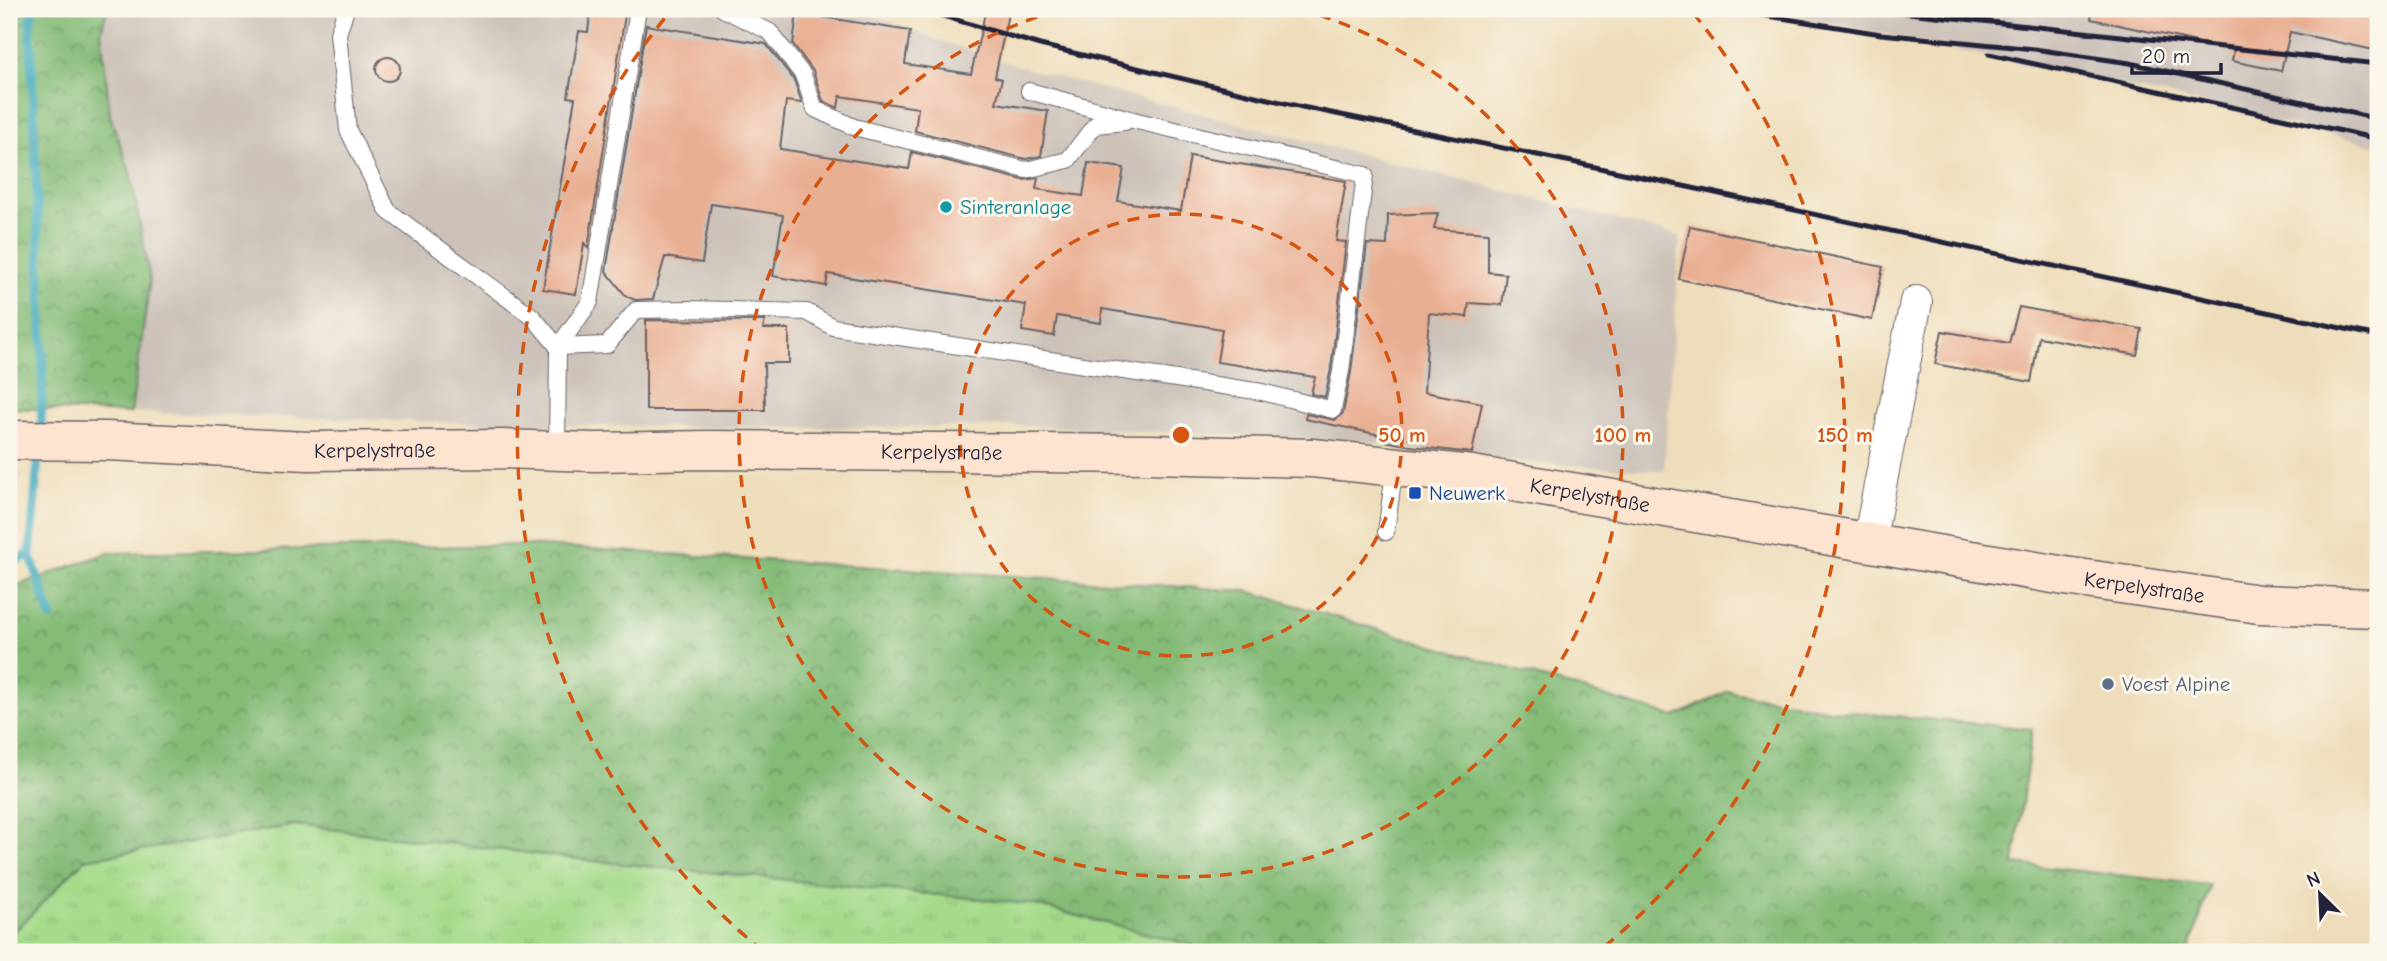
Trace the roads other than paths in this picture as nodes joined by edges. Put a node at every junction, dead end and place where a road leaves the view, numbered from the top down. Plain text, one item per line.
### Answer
1 (346, 9) edge
2 (638, 9) edge
3 (723, 9) edge
4 (1029, 91) dead end
5 (1137, 121) junction
6 (1916, 302) dead end
7 (558, 347) junction
8 (9, 440) edge
9 (557, 452) junction
10 (1395, 465) junction
11 (1386, 533) dead end
12 (1869, 542) junction
13 (2378, 608) edge

1 - 7 lane
2 - 7 lane
3 - 5 lane
4 - 5 lane
5 - 7 lane
6 - 12 street
7 - 9 lane
8 - 9 main road, Kerpelystraße
9 - 10 main road, Kerpelystraße
10 - 11 lane
10 - 12 main road, Kerpelystraße
12 - 13 main road, Kerpelystraße

